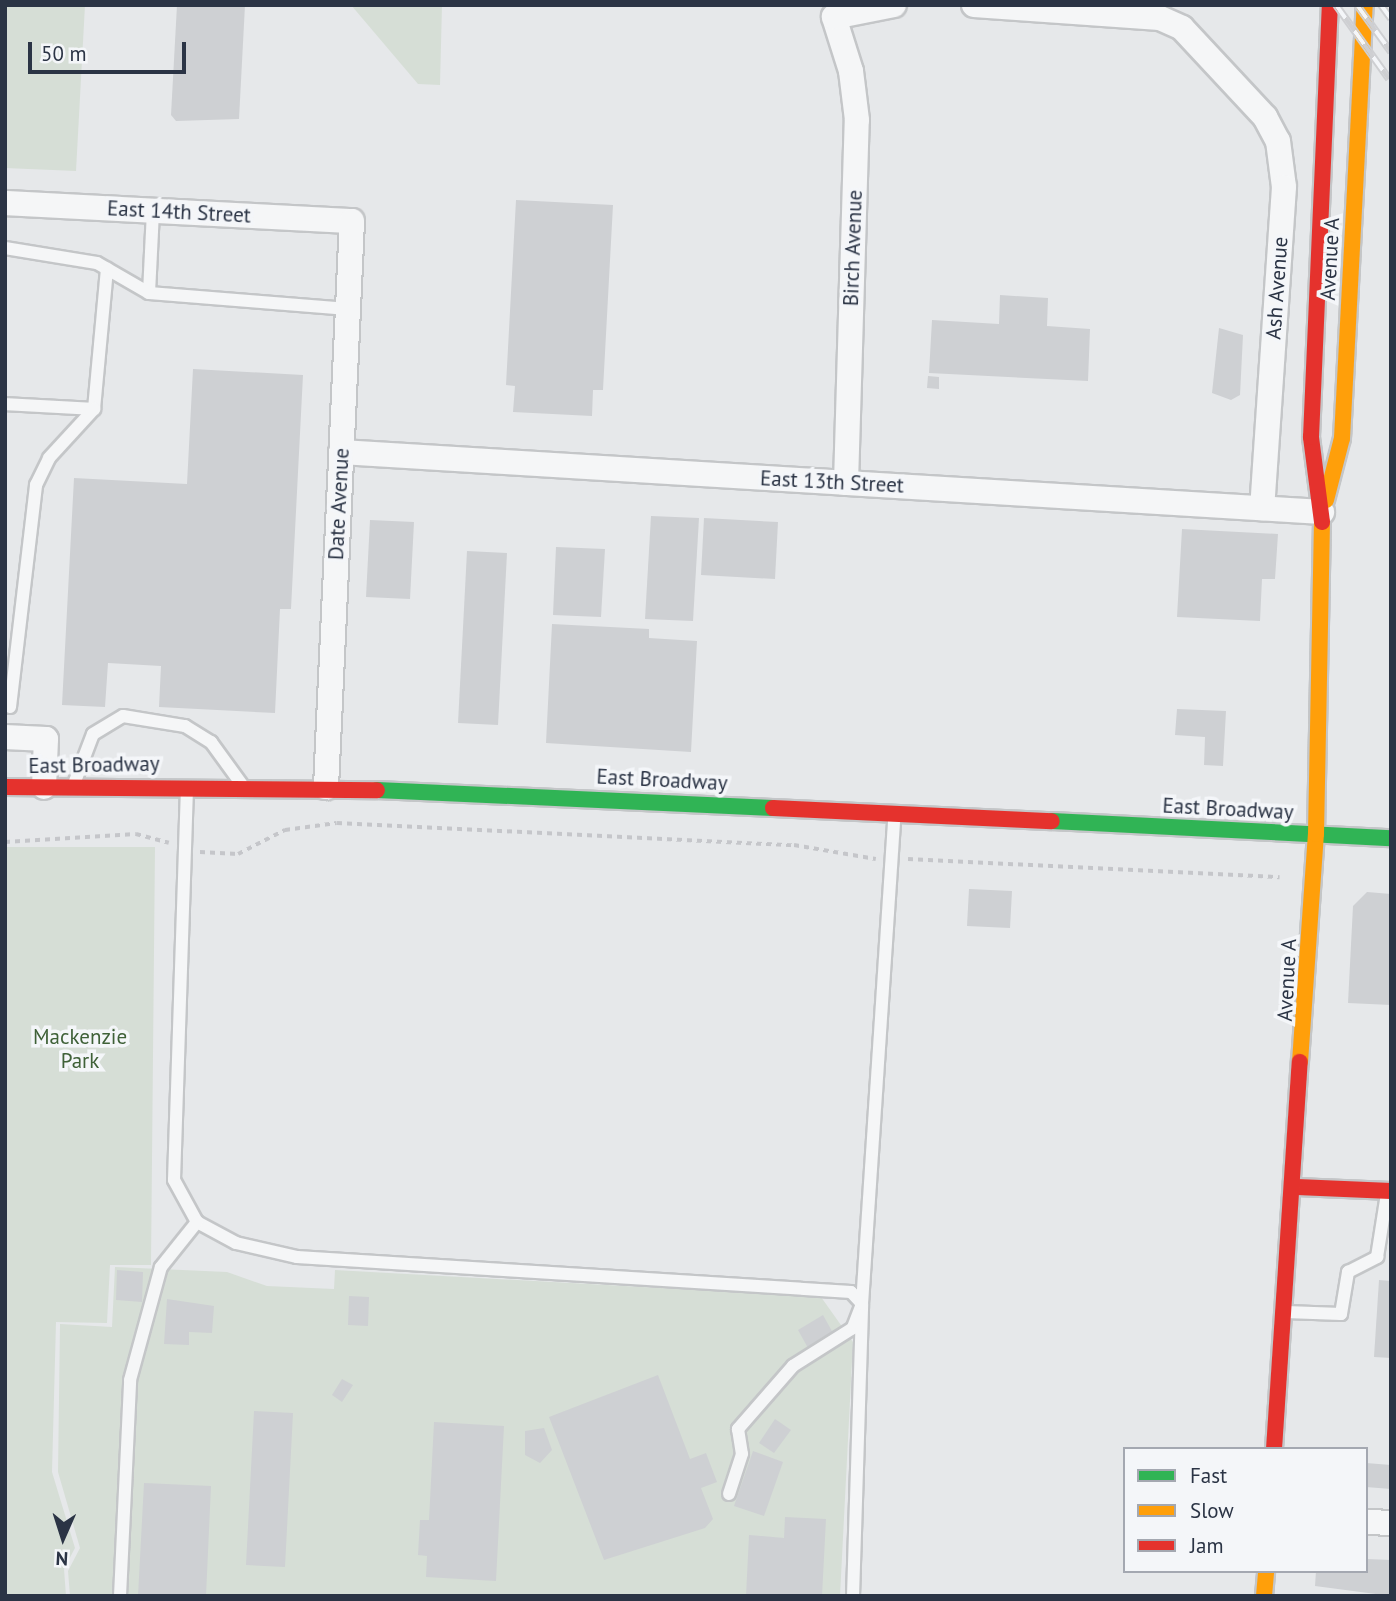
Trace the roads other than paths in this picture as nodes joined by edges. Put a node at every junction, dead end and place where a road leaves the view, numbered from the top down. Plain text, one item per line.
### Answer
1 (894, 5) edge
2 (974, 5) edge
3 (1330, 5) edge
4 (1365, 5) edge
5 (5, 203) edge
6 (153, 211) junction
7 (352, 221) joint
8 (5, 248) edge
9 (107, 269) junction
10 (149, 292) junction
11 (348, 309) junction
12 (5, 404) edge
13 (93, 409) junction
14 (341, 452) junction
15 (846, 483) junction
16 (1262, 508) junction
17 (1322, 512) junction
18 (10, 707) dead end
19 (5, 737) edge
20 (187, 785) junction
21 (243, 786) junction
22 (5, 787) edge
23 (44, 787) junction
24 (73, 787) junction
25 (326, 787) junction
26 (895, 812) junction
27 (1316, 834) junction
28 (1391, 838) edge
29 (1297, 1186) junction
30 (1389, 1191) edge
31 (197, 1222) junction
32 (862, 1304) junction
33 (1285, 1312) junction
34 (1274, 1447) edge
35 (729, 1494) dead end
36 (1368, 1522) edge
37 (1391, 1523) edge
38 (1266, 1573) edge
39 (120, 1596) edge
40 (853, 1596) edge
41 (1264, 1596) edge

1 - 15 street, Birch Avenue
2 - 16 street, Ash Avenue
3 - 17 main road, Avenue A
4 - 17 main road, Avenue A
5 - 6 street, East 14th Street
6 - 7 street, East 14th Street
6 - 10 lane
7 - 11 street, Date Avenue
8 - 9 lane
9 - 10 lane
9 - 13 lane
10 - 11 lane
11 - 14 street, Date Avenue
12 - 13 lane
13 - 18 lane
14 - 15 street, East 13th Street
14 - 25 street, Date Avenue
15 - 16 street, East 13th Street
16 - 17 street, East 13th Street
17 - 27 main road, Avenue A
19 - 23 street
20 - 21 main road, East Broadway
20 - 24 main road, East Broadway
20 - 31 lane
21 - 24 lane
21 - 25 main road, East Broadway
22 - 23 main road, East Broadway
23 - 24 main road, East Broadway
25 - 26 main road, East Broadway
26 - 27 main road, East Broadway
26 - 32 lane
27 - 28 main road, East Broadway
27 - 29 main road, Avenue A
29 - 30 main road
29 - 33 main road, Avenue A
30 - 33 lane
31 - 32 lane
31 - 39 lane
32 - 35 lane
32 - 40 lane
33 - 34 main road, Avenue A
36 - 37 street
38 - 41 main road

